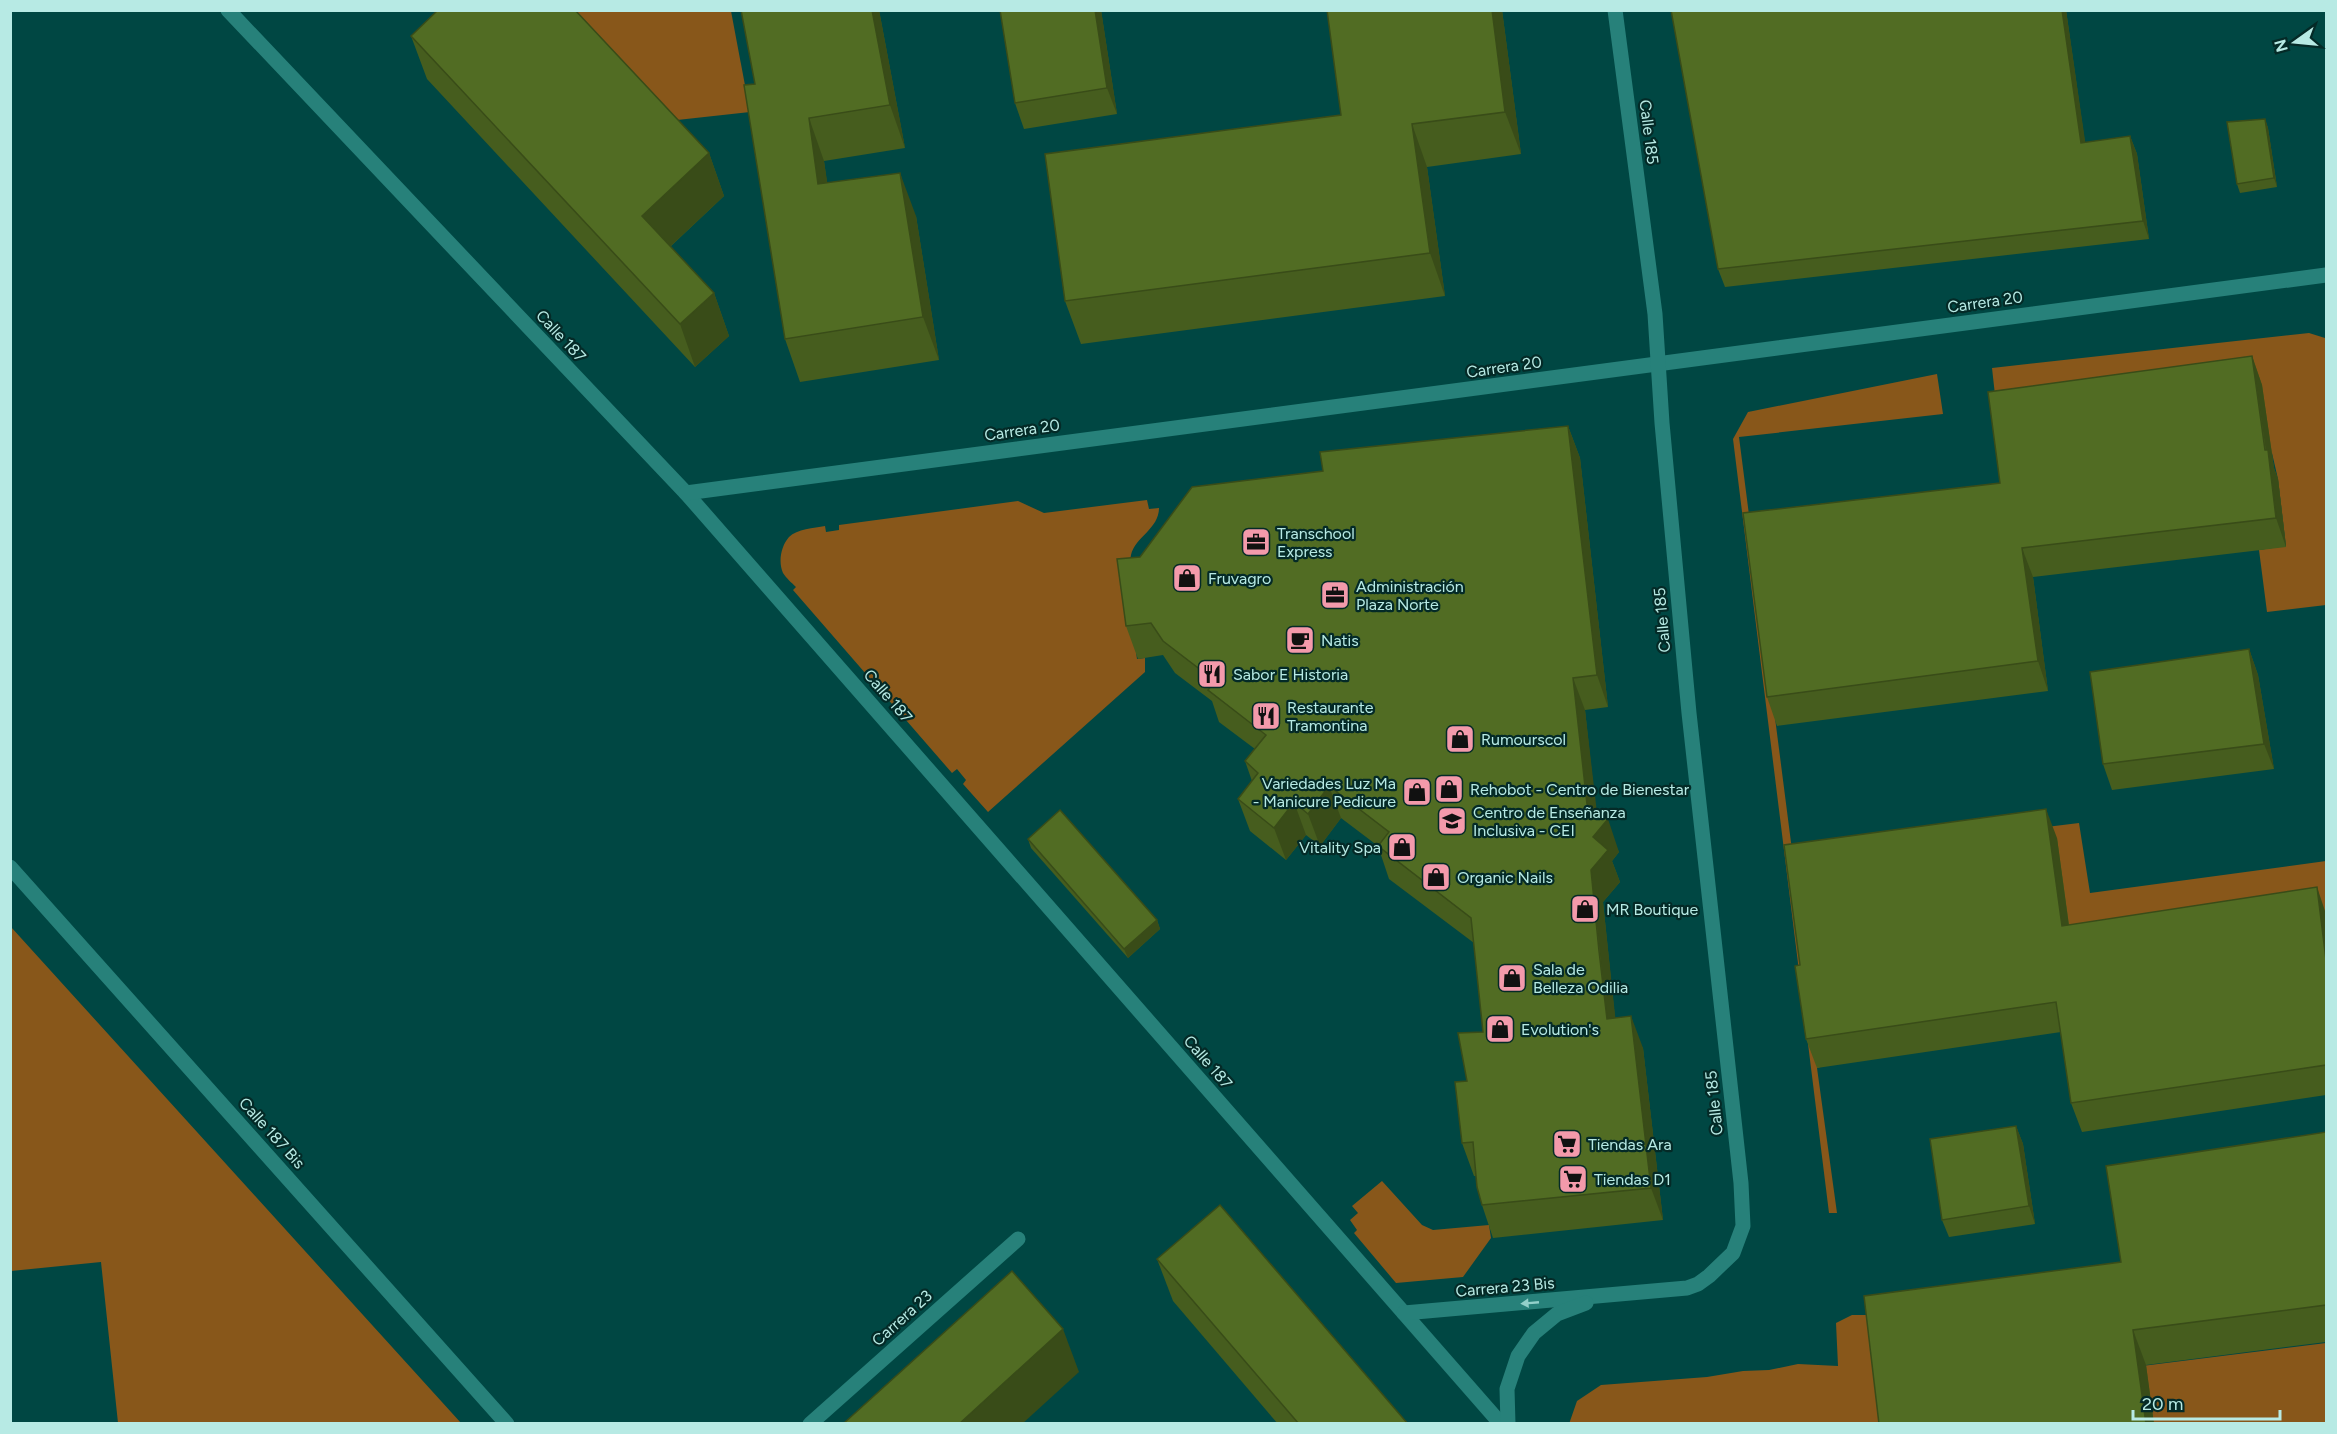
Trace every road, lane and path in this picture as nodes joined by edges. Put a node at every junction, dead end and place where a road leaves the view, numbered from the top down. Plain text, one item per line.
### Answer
1 (228, 10) edge
2 (1615, 10) edge
3 (2326, 275) edge
4 (1659, 364) junction
5 (686, 494) junction
6 (10, 867) edge
7 (1743, 1226) joint
8 (1018, 1239) dead end
9 (1609, 1296) junction
10 (1404, 1313) junction
11 (507, 1424) edge
12 (810, 1424) edge
13 (1501, 1424) edge
14 (1508, 1424) edge

1 - 5 street, Calle 187
2 - 4 street, Calle 185
3 - 4 street, Carrera 20
4 - 5 street, Carrera 20
4 - 7 street, Calle 185
5 - 10 street, Calle 187
6 - 11 street, Calle 187 Bis
7 - 9 street, Carrera 23 Bis
8 - 12 street, Carrera 23
9 -> 10 street, Carrera 23 Bis
9 - 14 street, Carrera 23 Bis
10 - 13 street, Calle 187

